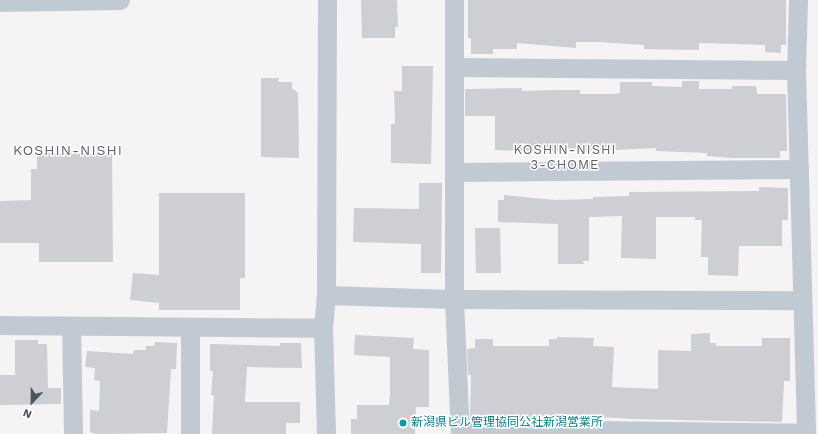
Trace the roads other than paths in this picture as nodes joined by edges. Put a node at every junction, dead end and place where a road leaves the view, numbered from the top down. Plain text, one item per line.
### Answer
1 (120, 0) edge
2 (327, 0) edge
3 (454, 0) edge
4 (798, 0) edge
5 (0, 2) edge
6 (454, 67) junction
7 (796, 70) junction
8 (799, 169) junction
9 (454, 172) junction
10 (326, 295) junction
11 (454, 299) junction
12 (802, 300) junction
13 (0, 325) edge
14 (71, 326) junction
15 (190, 327) junction
16 (323, 328) junction
17 (460, 431) edge
18 (73, 434) edge
19 (190, 434) edge
20 (326, 434) edge
21 (806, 434) edge

1 - 5 street
2 - 10 street
3 - 6 street
4 - 7 street
6 - 7 street
6 - 9 street
7 - 8 street
8 - 9 street
8 - 12 street
9 - 11 street
10 - 11 street
10 - 16 street
11 - 12 street
11 - 17 street
12 - 21 street
13 - 14 street
14 - 15 street
14 - 18 street
15 - 16 street
15 - 19 street
16 - 20 street
17 - 21 street

